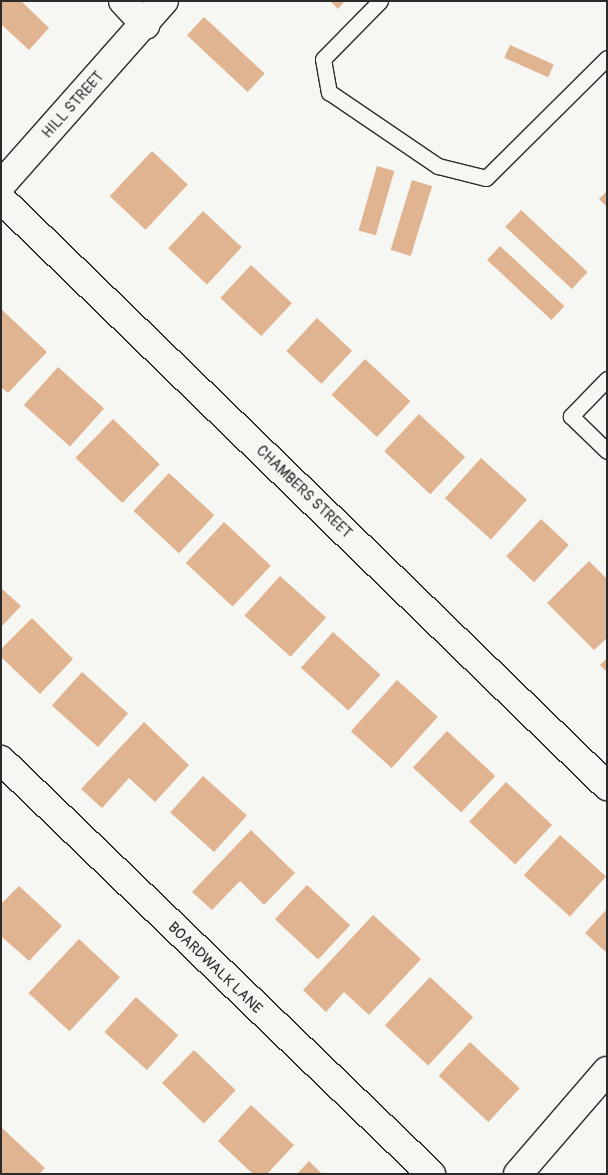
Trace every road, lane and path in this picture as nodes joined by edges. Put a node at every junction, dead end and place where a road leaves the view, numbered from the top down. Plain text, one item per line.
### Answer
1 (122, 1) edge
2 (164, 1) edge
3 (380, 1) edge
4 (145, 25) junction
5 (607, 58) edge
6 (1, 184) edge
7 (1, 199) edge
8 (607, 379) edge
9 (607, 451) edge
10 (1, 760) edge
11 (607, 786) edge
12 (607, 1072) edge
13 (431, 1174) edge
14 (518, 1174) edge

1 - 4 street
2 - 4 street, HILL STREET
3 - 5 lane
4 - 6 street, HILL STREET
7 - 11 street, CHAMBERS STREET
8 - 9 lane
10 - 13 street, BOARDWALK LANE
12 - 14 street

